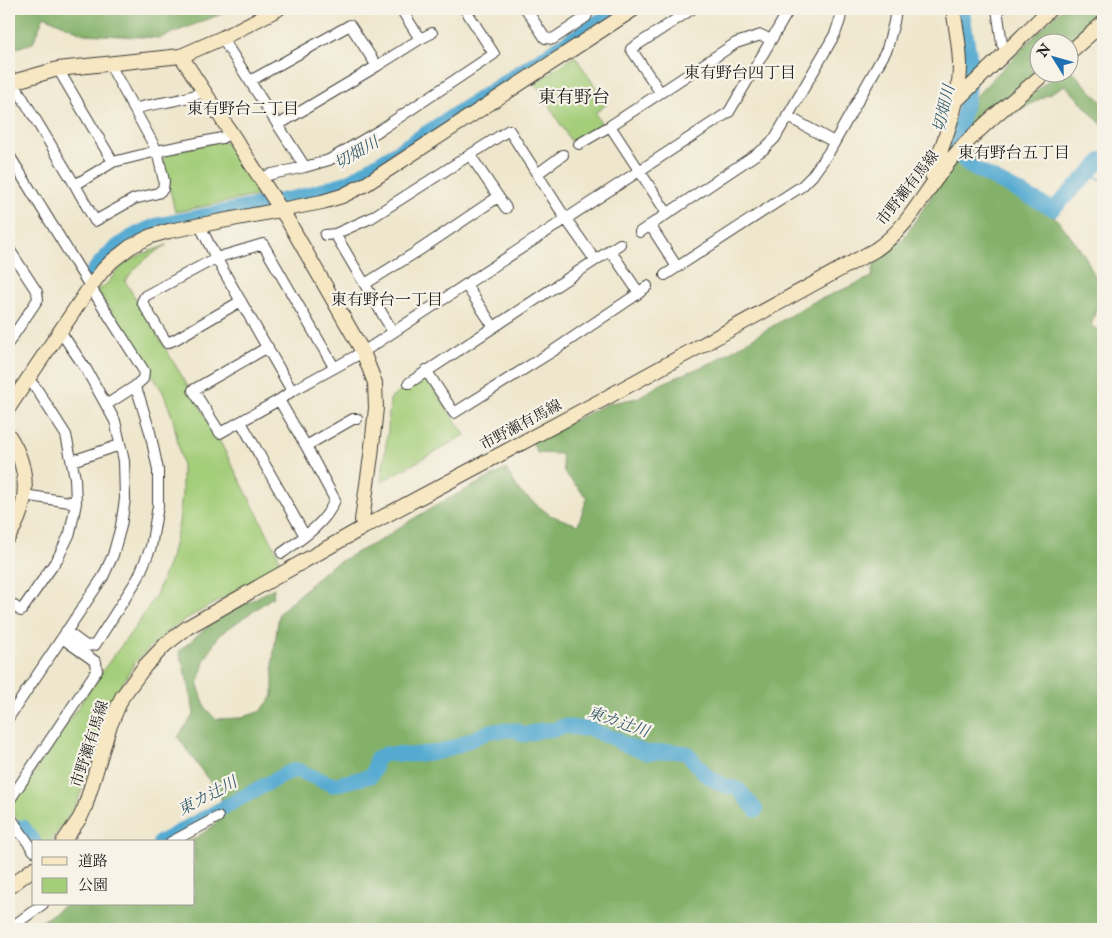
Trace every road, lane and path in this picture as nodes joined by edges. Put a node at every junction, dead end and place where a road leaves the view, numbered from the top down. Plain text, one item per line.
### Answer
1 (278, 9) edge
2 (401, 9) edge
3 (465, 9) edge
4 (526, 9) edge
5 (589, 9) edge
6 (634, 9) edge
7 (692, 9) edge
8 (788, 9) edge
9 (842, 9) edge
10 (896, 9) edge
11 (953, 9) edge
12 (997, 9) edge
13 (1049, 9) edge
14 (1103, 23) edge
15 (432, 33) dead end
16 (222, 38) junction
17 (420, 39) junction
18 (771, 40) junction
19 (1080, 43) edge
20 (1007, 51) junction
21 (181, 56) junction
22 (109, 63) junction
23 (377, 66) junction
24 (58, 69) junction
25 (250, 81) junction
26 (1034, 82) edge
27 (11, 83) edge
28 (204, 91) junction
29 (660, 92) junction
30 (957, 101) junction
31 (134, 109) junction
32 (787, 116) junction
33 (278, 125) junction
34 (610, 126) junction
35 (231, 133) junction
36 (834, 142) junction
37 (579, 144) dead end
38 (157, 151) junction
39 (470, 154) junction
40 (9, 155) edge
41 (563, 155) dead end
42 (114, 162) junction
43 (305, 167) junction
44 (639, 170) junction
45 (537, 174) junction
46 (260, 178) junction
47 (936, 179) junction
48 (75, 185) junction
49 (498, 197) junction
50 (506, 208) dead end
51 (280, 210) junction
52 (667, 213) junction
53 (566, 219) junction
54 (199, 224) junction
55 (650, 225) junction
56 (640, 232) dead end
57 (620, 244) dead end
58 (610, 250) junction
59 (9, 251) edge
60 (216, 258) junction
61 (594, 260) junction
62 (677, 267) junction
63 (665, 275) dead end
64 (365, 284) junction
65 (466, 285) junction
66 (90, 287) junction
67 (241, 301) junction
68 (493, 326) junction
69 (60, 331) junction
70 (393, 332) junction
71 (9, 342) edge
72 (268, 347) junction
73 (363, 352) junction
74 (334, 367) junction
75 (426, 370) junction
76 (28, 378) junction
77 (409, 383) dead end
78 (134, 387) junction
79 (292, 390) junction
80 (279, 400) junction
81 (106, 405) junction
82 (9, 407) edge
83 (357, 420) dead end
84 (241, 422) junction
85 (9, 436) edge
86 (120, 444) junction
87 (306, 446) junction
88 (72, 461) junction
89 (24, 495) junction
90 (76, 503) junction
91 (364, 527) junction
92 (9, 536) edge
93 (305, 536) junction
94 (282, 553) dead end
95 (9, 602) edge
96 (64, 635) junction
97 (9, 717) edge
98 (9, 801) edge
99 (9, 815) edge
100 (218, 817) dead end
101 (19, 830) junction
102 (9, 835) edge
103 (64, 840) edge
104 (175, 840) edge
105 (32, 848) edge
106 (32, 870) edge
107 (9, 887) edge
108 (40, 906) edge
109 (9, 929) edge

1 - 16 street
2 - 17 street
3 - 43 street
4 - 5 street
6 - 51 street
7 - 29 street
8 - 18 street
9 - 32 street
10 - 36 street
11 - 30 street
12 - 20 street
13 - 20 street
14 - 19 street
15 - 17 street
16 - 21 street
16 - 25 street
17 - 23 street
18 - 29 street
18 - 44 street
20 - 30 street
21 - 22 street
21 - 28 street
22 - 24 street
22 - 31 street
23 - 25 street
23 - 33 street
24 - 27 street
24 - 42 street
25 - 33 street
26 - 47 street, 市野瀬有馬線
27 - 48 street
28 - 31 street
28 - 35 street
29 - 34 street
30 - 47 street
31 - 38 street
32 - 36 street
32 - 52 street
33 - 43 street
34 - 37 street
34 - 44 street
35 - 38 street
35 - 46 street
36 - 62 street
38 - 42 street
38 - 48 street
39 - 45 street
39 - 49 street
39 - 64 street
40 - 66 street
41 - 45 street
42 - 48 street
43 - 46 street
44 - 52 street
44 - 53 street
45 - 53 street
46 - 51 street
47 - 91 street, 市野瀬有馬線
49 - 50 street
49 - 64 street
51 - 54 street
51 - 73 street
52 - 55 street
53 - 61 street
53 - 65 street
54 - 60 street
54 - 66 street
55 - 56 street
55 - 62 street
57 - 58 street
58 - 61 street
58 - 75 street
59 - 71 street
60 - 67 street
60 - 67 street
60 - 74 street
61 - 68 street
62 - 63 street
64 - 70 street
65 - 68 street
65 - 70 street
66 - 69 street
66 - 78 street
67 - 72 street
68 - 75 street
69 - 76 street
69 - 81 street
70 - 73 street
72 - 79 street
72 - 84 street
73 - 74 street
73 - 91 street
74 - 79 street
75 - 77 street
76 - 82 street
76 - 88 street
78 - 81 street
78 - 96 street
79 - 80 street
80 - 84 street
80 - 87 street
81 - 86 street
83 - 87 street
84 - 93 street
85 - 89 street
86 - 88 street
86 - 96 street
87 - 93 street
88 - 90 street
89 - 90 street
89 - 92 street
90 - 95 street
91 - 103 street, 市野瀬有馬線
93 - 94 street
96 - 97 street
96 - 98 street
99 - 101 street
100 - 104 street
101 - 102 street
101 - 105 street
106 - 107 street
108 - 109 street

